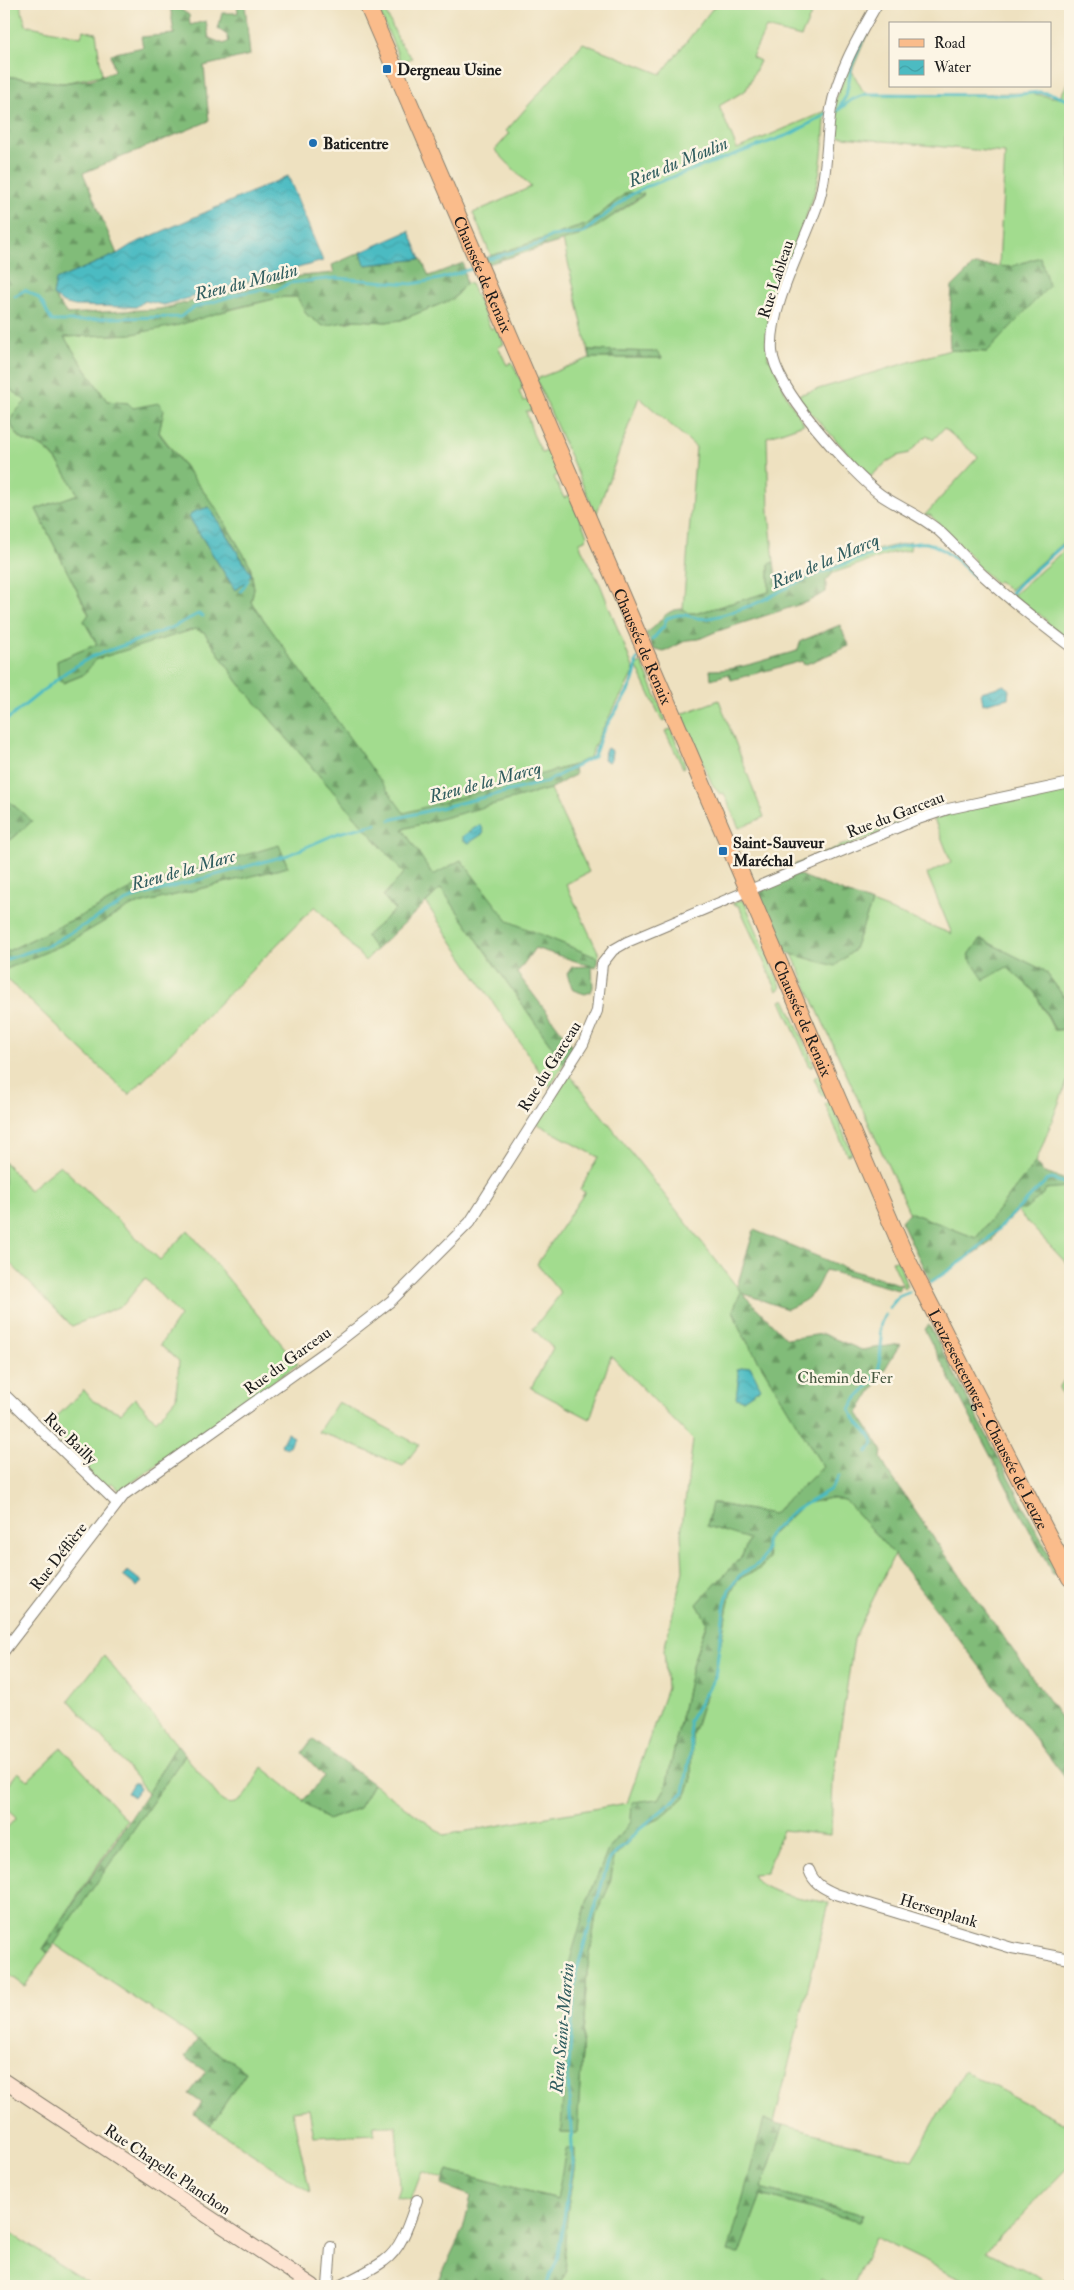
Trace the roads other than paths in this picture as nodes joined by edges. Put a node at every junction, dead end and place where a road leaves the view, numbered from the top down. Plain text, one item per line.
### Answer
1 (367, 4) edge
2 (877, 4) edge
3 (1070, 646) edge
4 (1070, 783) edge
5 (748, 890) junction
6 (919, 1287) joint
7 (4, 1394) edge
8 (117, 1504) junction
9 (1070, 1578) edge
10 (4, 1651) edge
11 (809, 1870) dead end
12 (1070, 1959) edge
13 (4, 2081) edge
14 (417, 2200) dead end
15 (331, 2247) dead end
16 (1070, 2282) edge
17 (313, 2286) edge
18 (328, 2286) edge
19 (339, 2286) edge
20 (1066, 2286) edge

1 - 5 main road, Chaussée de Renaix
2 - 3 street, Rue Lableau
4 - 5 street, Rue du Garceau
5 - 6 main road, Chaussée de Renaix
5 - 8 street, Rue du Garceau
6 - 9 main road, Leuzesesteenweg - Chaussée de Leuze
7 - 8 street, Rue Bailly
8 - 10 street, Rue Déflière
11 - 12 street, Hersenplank
13 - 17 street, Rue Chapelle Planchon
14 - 19 street
15 - 18 street
16 - 20 street

